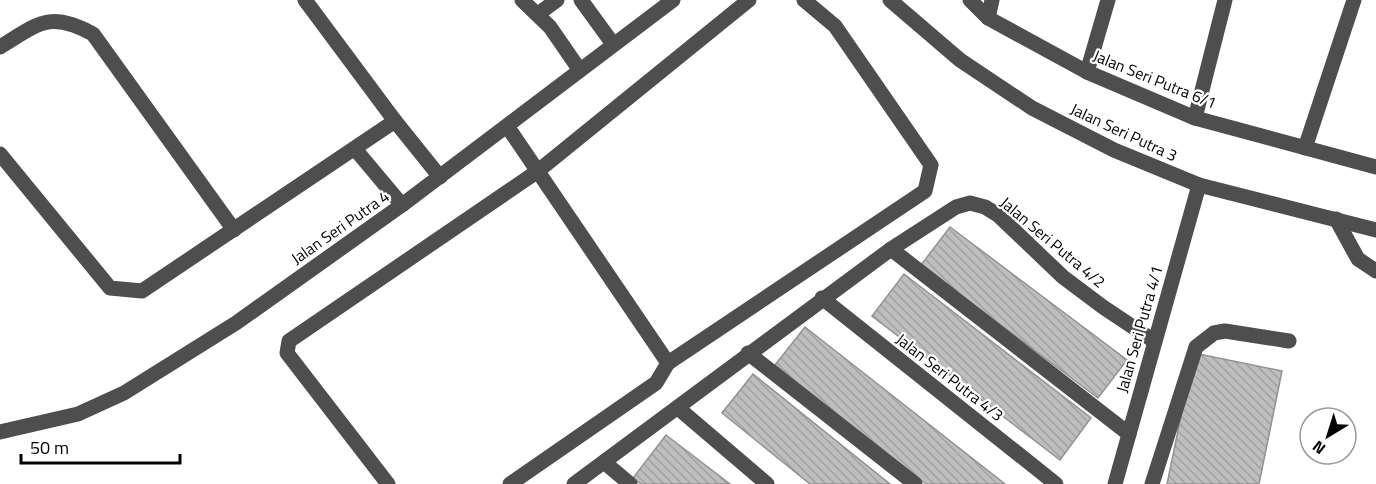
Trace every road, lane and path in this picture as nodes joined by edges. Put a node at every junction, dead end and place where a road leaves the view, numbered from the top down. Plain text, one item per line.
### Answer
1 (305, 0) edge
2 (522, 0) edge
3 (557, 0) edge
4 (581, 0) edge
5 (673, 0) edge
6 (749, 0) edge
7 (804, 0) edge
8 (890, 0) edge
9 (970, 0) edge
10 (993, 0) edge
11 (1108, 0) edge
12 (1225, 0) edge
13 (1354, 0) edge
14 (538, 14) junction
15 (988, 18) junction
16 (613, 44) junction
17 (0, 47) edge
18 (579, 69) junction
19 (1087, 72) junction
20 (1195, 118) junction
21 (395, 120) junction
22 (507, 126) junction
23 (1305, 148) junction
24 (355, 149) junction
25 (0, 154) edge
26 (1376, 167) edge
27 (538, 171) junction
28 (440, 177) junction
29 (1199, 185) junction
30 (402, 205) junction
31 (1336, 219) junction
32 (234, 230) junction
33 (1376, 230) edge
34 (891, 249) junction
35 (1376, 271) edge
36 (822, 298) junction
37 (1154, 340) junction
38 (1289, 341) dead end
39 (747, 354) junction
40 (668, 363) junction
41 (678, 408) junction
42 (0, 432) edge
43 (1129, 434) junction
44 (604, 462) junction
45 (388, 484) edge
46 (510, 484) edge
47 (574, 484) edge
48 (630, 484) edge
49 (767, 484) edge
50 (915, 484) edge
51 (1056, 484) edge
52 (1115, 484) edge
53 (1152, 484) edge

1 - 21 street
2 - 14 street
3 - 14 street
4 - 16 street
5 - 16 street, Jalan Seri Putra 4
6 - 27 street
7 - 40 street
8 - 29 street, Jalan Seri Putra 3
9 - 15 street, Jalan Seri Putra 6/1
10 - 15 street
11 - 19 street
12 - 20 street
13 - 23 street
14 - 18 street
15 - 19 street, Jalan Seri Putra 6/1
16 - 18 street, Jalan Seri Putra 4
17 - 32 street
18 - 22 street, Jalan Seri Putra 4
19 - 20 street, Jalan Seri Putra 6/1
20 - 23 street, Jalan Seri Putra 6/1
21 - 24 street
21 - 28 street
22 - 27 street
22 - 28 street, Jalan Seri Putra 4
23 - 26 street, Jalan Seri Putra 6/1
24 - 30 street
24 - 32 street
25 - 32 street
27 - 40 street
27 - 45 street
28 - 30 street, Jalan Seri Putra 4
29 - 31 street, Jalan Seri Putra 3
29 - 37 street, Jalan Seri Putra 4/1
30 - 42 street, Jalan Seri Putra 4
31 - 33 street, Jalan Seri Putra 3
31 - 35 street
34 - 36 street
34 - 37 street, Jalan Seri Putra 4/2
34 - 43 street
36 - 39 street
36 - 51 street, Jalan Seri Putra 4/3
37 - 43 street, Jalan Seri Putra 4/1
38 - 53 street
39 - 41 street
39 - 50 street
40 - 46 street
41 - 44 street
41 - 49 street
43 - 52 street, Jalan Seri Putra 4/1
44 - 47 street
44 - 48 street

